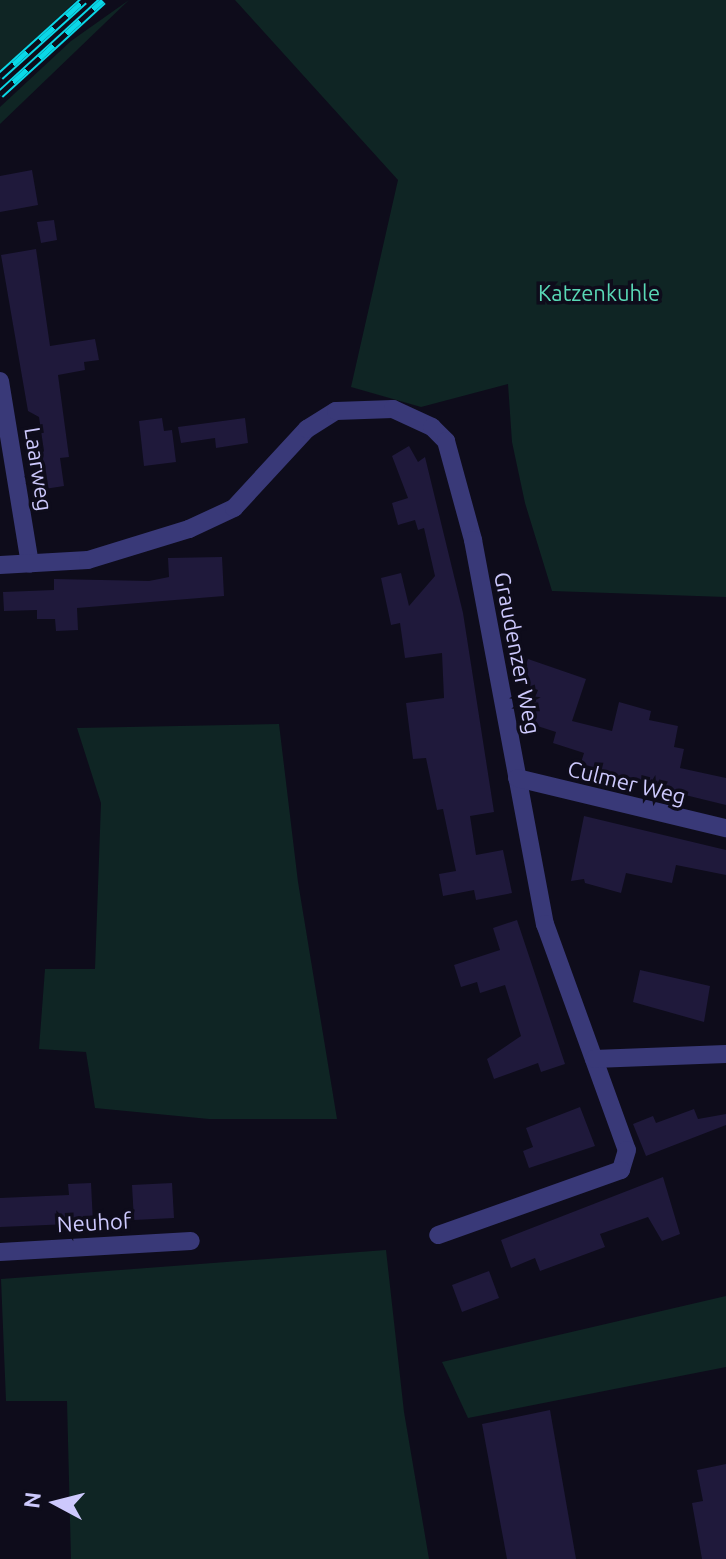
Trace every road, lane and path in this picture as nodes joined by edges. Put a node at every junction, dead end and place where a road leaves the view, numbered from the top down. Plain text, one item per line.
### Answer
1 (0, 381) edge
2 (30, 564) junction
3 (0, 565) edge
4 (517, 778) junction
5 (726, 828) edge
6 (726, 1054) edge
7 (594, 1059) junction
8 (438, 1235) dead end
9 (191, 1241) dead end
10 (0, 1252) edge

1 - 2 street, Laarweg
2 - 3 street, Graudenzer Weg
2 - 4 street, Graudenzer Weg
4 - 5 street, Culmer Weg
4 - 7 street, Graudenzer Weg
6 - 7 street
7 - 8 street, Graudenzer Weg
9 - 10 street, Neuhof

